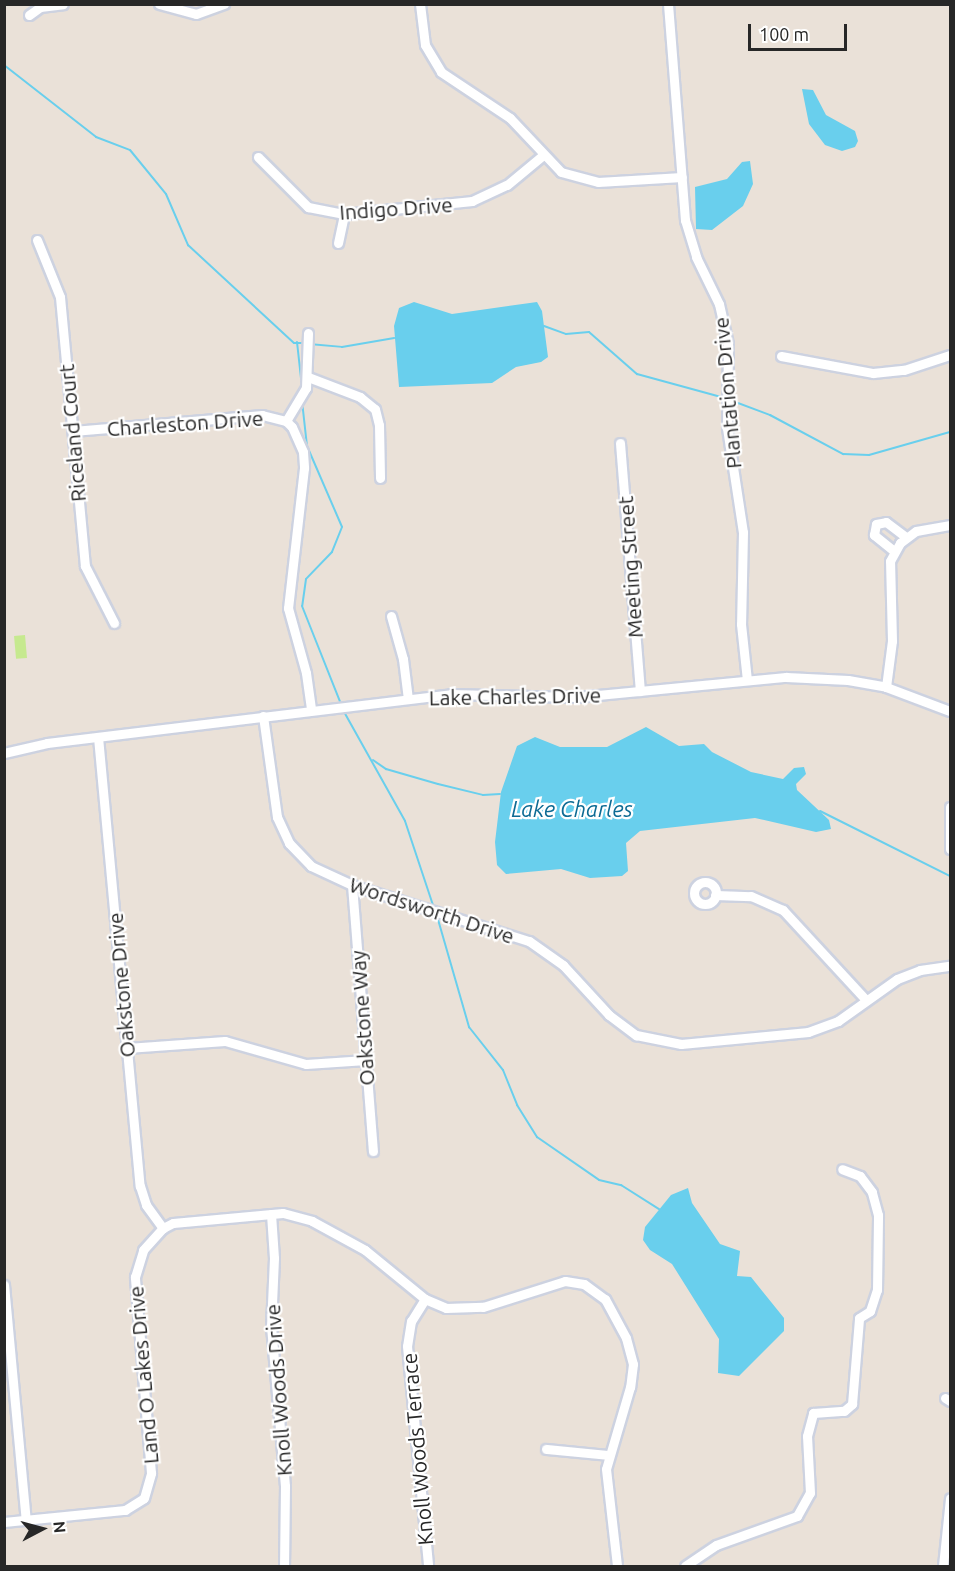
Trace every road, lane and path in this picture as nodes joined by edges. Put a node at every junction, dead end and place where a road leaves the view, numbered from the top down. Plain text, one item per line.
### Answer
1 (63, 4) edge
2 (159, 4) edge
3 (224, 4) edge
4 (420, 4) edge
5 (668, 4) edge
6 (29, 15) dead end
7 (542, 156) junction
8 (258, 157) dead end
9 (682, 177) junction
10 (344, 214) junction
11 (37, 240) dead end
12 (338, 243) dead end
13 (308, 333) dead end
14 (951, 355) edge
15 (781, 356) dead end
16 (308, 377) junction
17 (286, 421) junction
18 (73, 431) junction
19 (620, 443) dead end
20 (380, 478) dead end
21 (951, 525) edge
22 (906, 537) junction
23 (894, 551) junction
24 (391, 615) dead end
25 (114, 623) dead end
26 (747, 680) junction
27 (886, 687) junction
28 (639, 691) junction
29 (408, 699) junction
30 (311, 710) junction
31 (951, 711) edge
32 (263, 716) junction
33 (98, 737) junction
34 (4, 753) edge
35 (951, 807) edge
36 (951, 849) edge
37 (352, 885) junction
38 (716, 895) dead end
39 (951, 966) edge
40 (866, 1000) junction
41 (127, 1048) junction
42 (366, 1060) junction
43 (373, 1151) dead end
44 (842, 1169) dead end
45 (271, 1214) junction
46 (163, 1228) junction
47 (4, 1285) edge
48 (425, 1299) junction
49 (546, 1449) dead end
50 (608, 1455) junction
51 (951, 1498) edge
52 (26, 1520) junction
53 (4, 1522) edge
54 (284, 1566) edge
55 (428, 1566) edge
56 (617, 1566) edge
57 (685, 1566) edge
58 (943, 1566) edge

1 - 6 street
2 - 3 street
4 - 7 street
5 - 9 street, Plantation Drive
7 - 9 street
7 - 10 street, Indigo Drive
8 - 10 street, Indigo Drive
9 - 26 street, Plantation Drive
10 - 12 street
11 - 18 street, Riceland Court
13 - 16 street
14 - 15 street
16 - 17 street
16 - 20 street
17 - 18 street, Charleston Drive
17 - 30 street, Charleston Drive
18 - 25 street, Riceland Court
19 - 28 street, Meeting Street
21 - 22 street
22 - 23 street
22 - 23 street
23 - 27 street
24 - 29 street
26 - 27 street, Lake Charles Drive
26 - 28 street, Lake Charles Drive
27 - 31 street, Lake Charles Drive
28 - 29 street, Lake Charles Drive
29 - 30 street, Lake Charles Drive
30 - 32 street, Lake Charles Drive
32 - 33 street, Lake Charles Drive
32 - 37 street, Wordsworth Drive
33 - 34 street, Lake Charles Drive
33 - 41 street, Oakstone Drive
35 - 36 street
37 - 40 street, Wordsworth Drive
37 - 42 street, Oakstone Way
38 - 40 street
39 - 40 street, Wordsworth Drive
41 - 42 street
41 - 46 street, Oakstone Drive
42 - 43 street, Oakstone Way
44 - 57 street
45 - 46 street
45 - 48 street
45 - 54 street, Knoll Woods Drive
46 - 52 street, Land O Lakes Drive
47 - 52 street
48 - 50 street
48 - 55 street, Knoll Woods Terrace
49 - 50 street
50 - 56 street
51 - 58 street
52 - 53 street, Land O Lakes Drive

